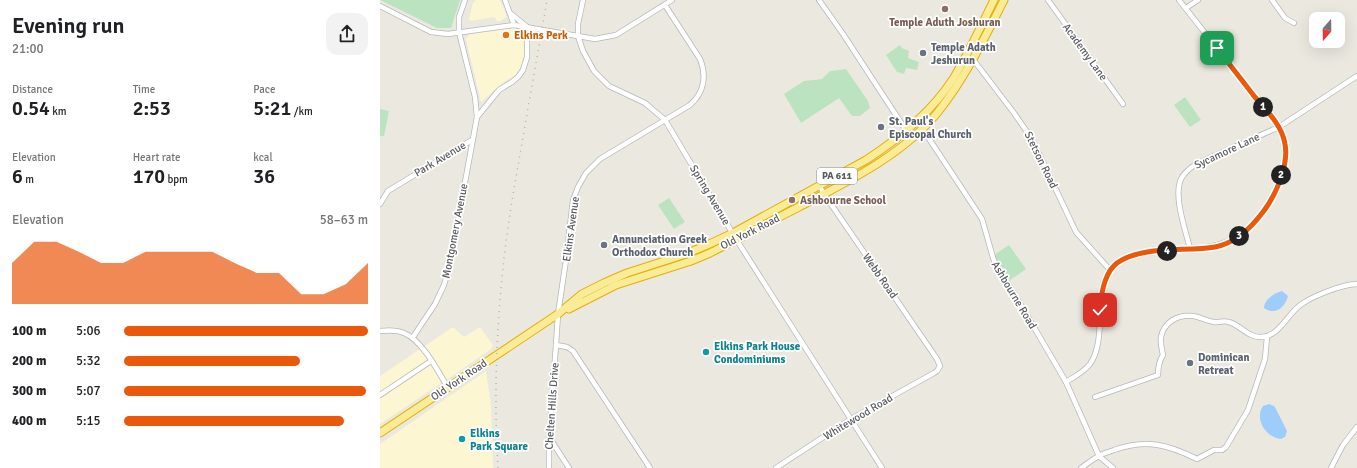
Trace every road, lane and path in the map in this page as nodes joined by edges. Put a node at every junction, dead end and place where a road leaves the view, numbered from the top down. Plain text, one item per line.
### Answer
1 (465, 0) edge
2 (504, 0) edge
3 (583, 0) edge
4 (672, 0) edge
5 (819, 0) edge
6 (994, 0) edge
7 (1004, 0) edge
8 (1048, 0) edge
9 (1179, 0) edge
10 (1198, 0) edge
11 (1272, 0) edge
12 (665, 5) junction
13 (380, 6) edge
14 (1186, 8) junction
15 (510, 13) junction
16 (1294, 23) dead end
17 (514, 25) junction
18 (527, 27) junction
19 (459, 32) junction
20 (578, 36) junction
21 (967, 53) junction
22 (973, 60) junction
23 (1357, 76) edge
24 (1123, 104) dead end
25 (477, 117) junction
26 (665, 120) junction
27 (918, 122) junction
28 (1279, 127) junction
29 (922, 128) junction
30 (905, 132) junction
31 (910, 138) junction
32 (472, 140) junction
33 (819, 185) junction
34 (824, 194) junction
35 (380, 204) edge
36 (734, 236) junction
37 (1190, 249) junction
38 (1110, 270) junction
39 (1357, 284) edge
40 (558, 314) junction
41 (380, 331) edge
42 (413, 337) junction
43 (1267, 337) junction
44 (556, 345) junction
45 (431, 361) junction
46 (940, 366) joint
47 (1066, 382) junction
48 (448, 388) junction
49 (380, 395) edge
50 (1095, 397) dead end
51 (851, 419) junction
52 (1357, 427) edge
53 (380, 433) edge
54 (549, 437) junction
55 (1099, 456) junction
56 (549, 468) edge
57 (569, 468) edge
58 (650, 468) edge
59 (776, 468) edge
60 (882, 468) edge
61 (1081, 468) edge
62 (1113, 468) edge
63 (1331, 468) edge

1 - 19 street
2 - 15 street
3 - 20 street, Spring Avenue
4 - 12 street
5 - 30 street
6 - 21 highway, Old York Road / PA 611
7 - 22 highway, Old York Road / PA 611
8 - 24 street, Academy Lane
9 - 14 street
10 - 14 street
11 - 16 street
12 - 20 street
12 - 26 street, Elkins Avenue
13 - 19 street
14 - 28 street
15 - 17 street
15 - 18 street
17 - 18 street
17 - 19 street
18 - 20 street
18 - 25 street, Park Avenue
19 - 25 street
20 - 26 street, Spring Avenue
21 - 22 street, Stetson Road
21 - 27 highway, Old York Road / PA 611
22 - 29 highway, Old York Road / PA 611
22 - 38 street, Stetson Road
23 - 28 street, Sycamore Lane
25 - 32 street, Park Avenue
26 - 36 street, Spring Avenue
26 - 40 street, Elkins Avenue
27 - 29 street, Ashbourne Road
27 - 30 highway, Old York Road / PA 611
28 - 37 street
28 - 37 street, Sycamore Lane
29 - 31 highway, Old York Road / PA 611
29 - 47 street, Ashbourne Road
30 - 31 street
30 - 33 highway, Old York Road / PA 611
31 - 34 highway, Old York Road / PA 611
32 - 35 street, Park Avenue
32 - 42 street, Montgomery Avenue
33 - 34 street, Webb Road
33 - 36 highway, Old York Road / PA 611
34 - 36 highway, Old York Road / PA 611
34 - 46 street, Webb Road
36 - 40 highway, Old York Road / PA 611
36 - 51 street, Spring Avenue
37 - 38 street
38 - 47 street
39 - 43 street
40 - 44 street, Elkins Avenue
40 - 48 highway, Old York Road / PA 611
41 - 42 street
42 - 45 street
43 - 50 street
43 - 55 street
44 - 54 street, Chelten Hills Drive
44 - 58 street
45 - 48 street
45 - 49 street
46 - 51 street, Whitewood Road
47 - 55 street, Ashbourne Road
48 - 53 highway, Old York Road / PA 611
51 - 59 street, Whitewood Road
51 - 60 street, Spring Avenue
52 - 63 street
54 - 56 street, Chelten Hills Drive
54 - 57 street
55 - 61 street
55 - 62 street, Ashbourne Road

